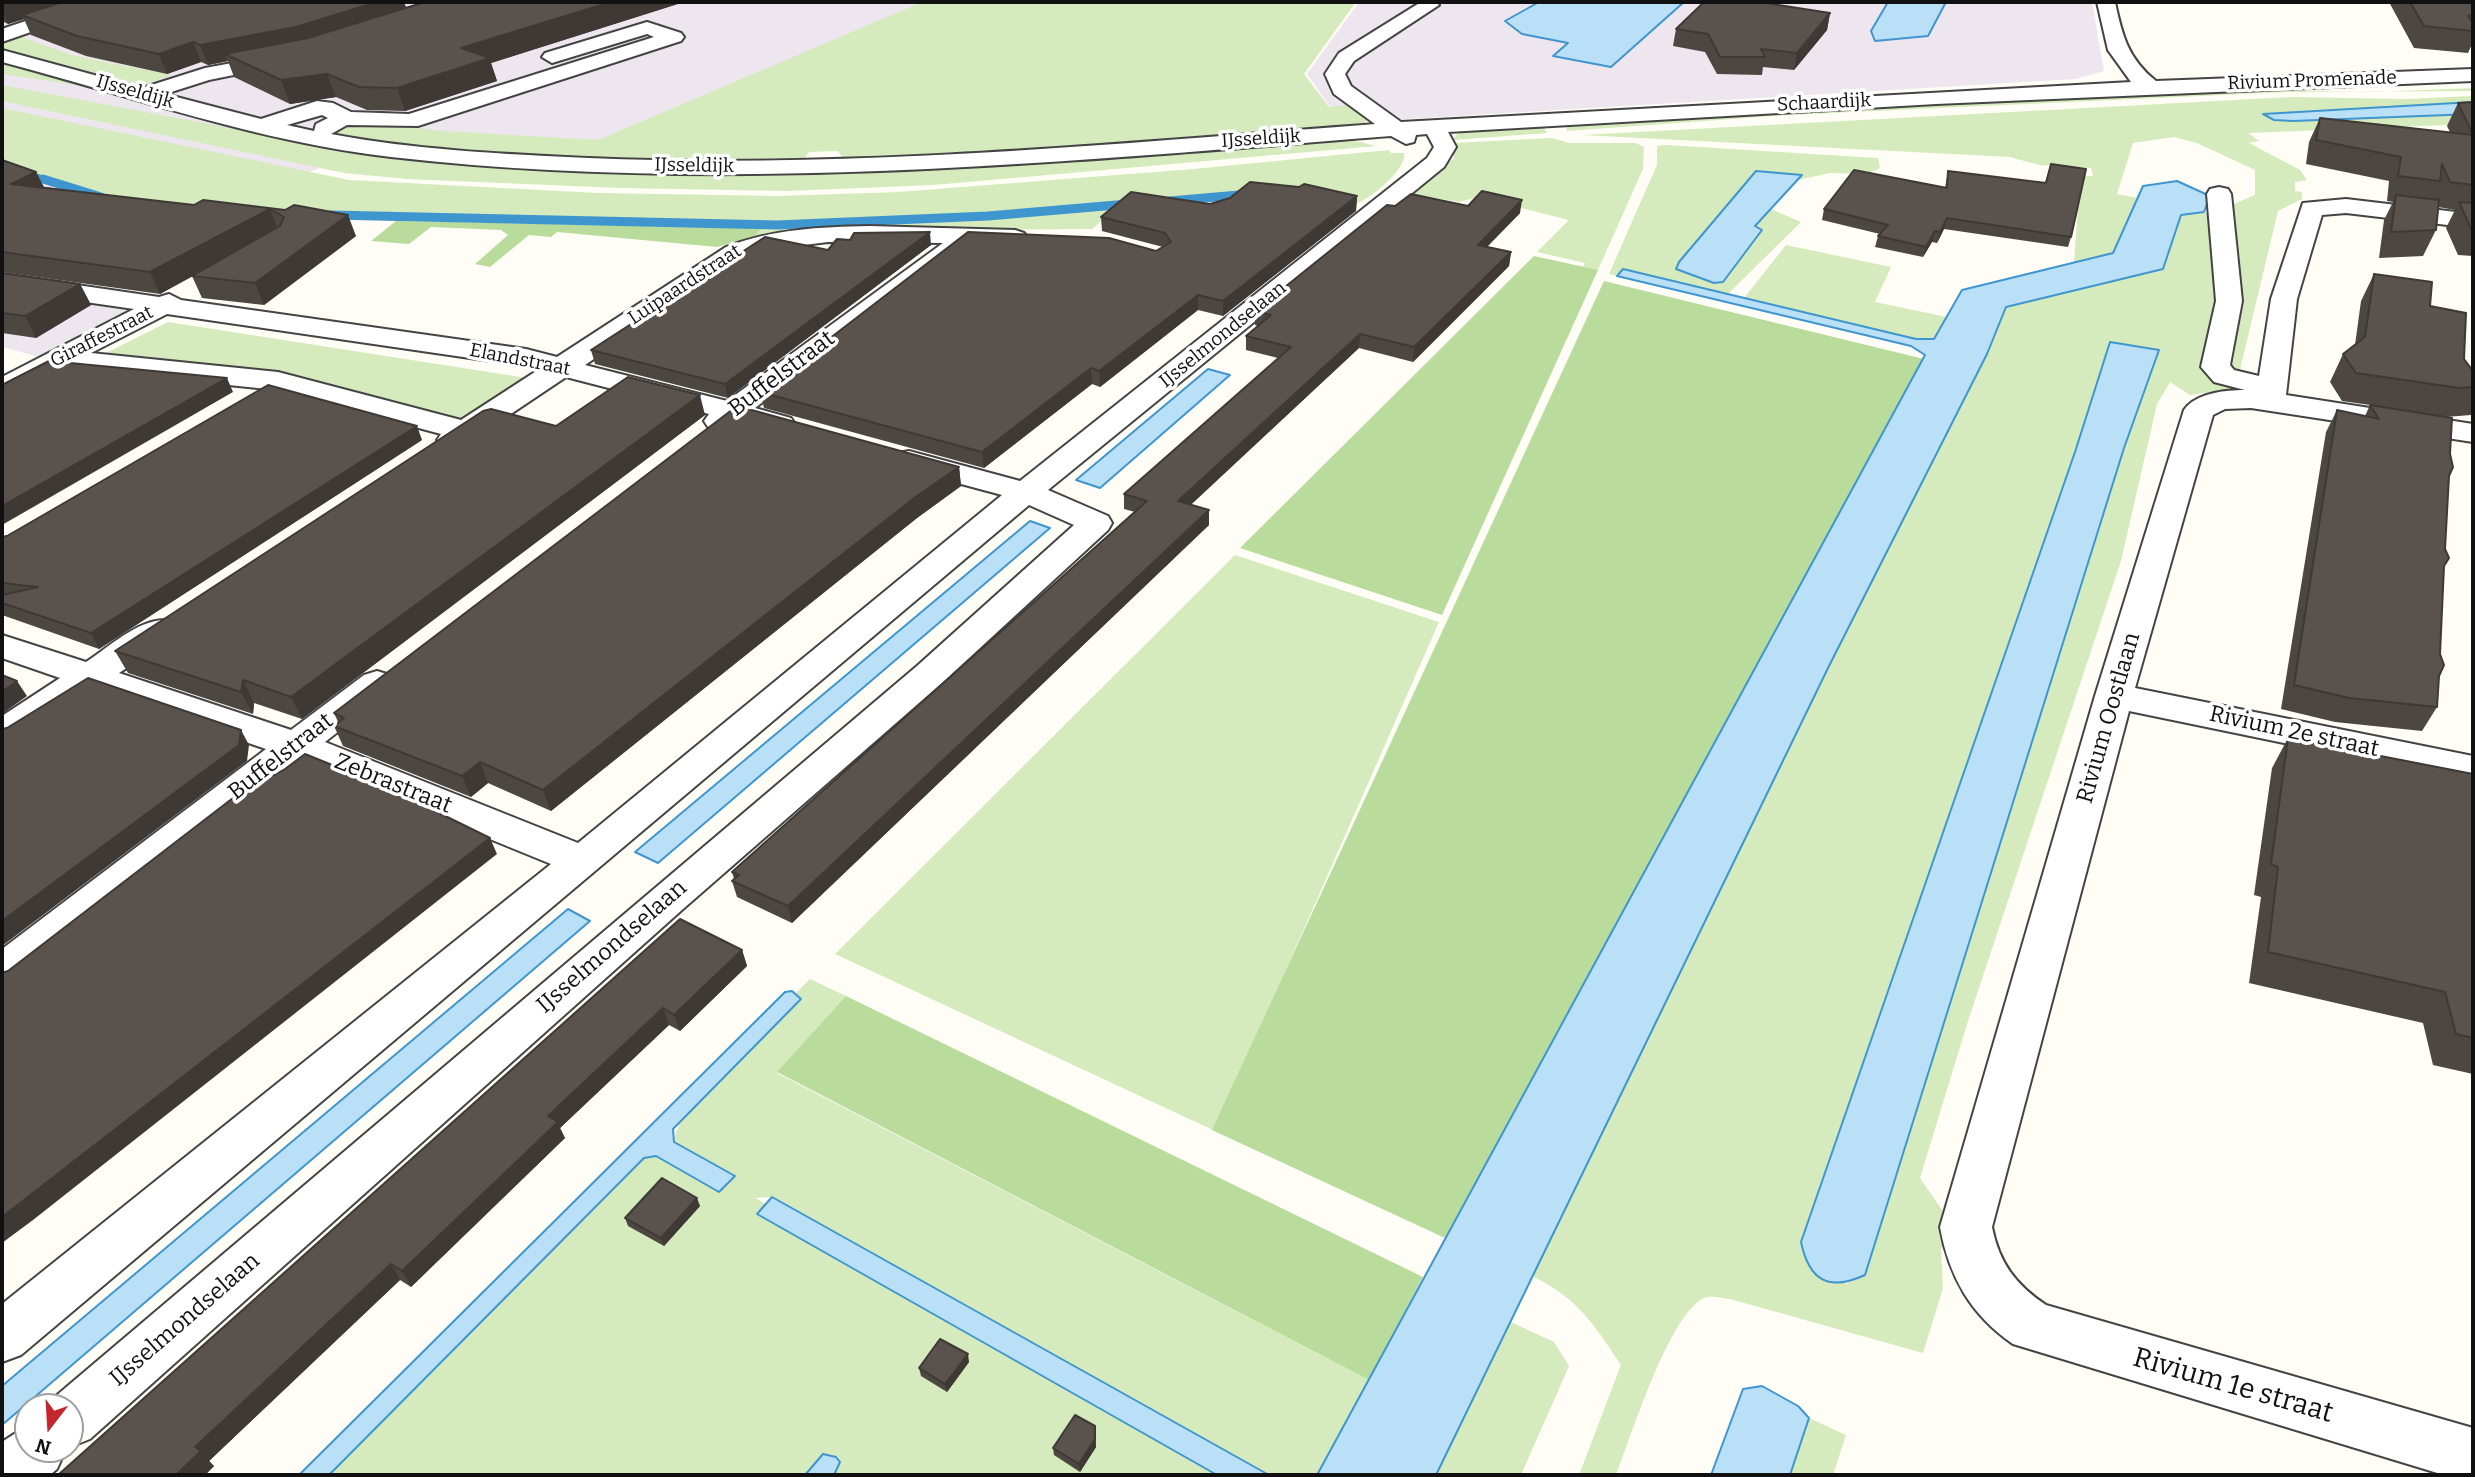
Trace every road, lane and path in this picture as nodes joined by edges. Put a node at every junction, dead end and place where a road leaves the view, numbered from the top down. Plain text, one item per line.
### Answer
1 (63, 2) edge
2 (2106, 2) edge
3 (1429, 5) dead end
4 (2, 36) edge
5 (2, 56) edge
6 (301, 56) edge
7 (552, 57) edge
8 (2473, 75) edge
9 (13, 81) dead end
10 (2150, 87) junction
11 (155, 97) junction
12 (344, 118) junction
13 (260, 127) junction
14 (1434, 127) junction
15 (1398, 129) junction
16 (306, 137) junction
17 (1417, 176) junction
18 (2219, 194) dead end
19 (2473, 222) edge
20 (963, 237) junction
21 (1044, 239) edge
22 (2, 282) edge
23 (199, 286) edge
24 (165, 305) junction
25 (2, 357) edge
26 (51, 362) junction
27 (559, 367) junction
28 (278, 381) junction
29 (2, 388) edge
30 (2271, 395) junction
31 (230, 409) edge
32 (733, 411) junction
33 (466, 431) junction
34 (813, 433) edge
35 (2473, 433) edge
36 (689, 444) edge
37 (880, 452) edge
38 (431, 454) edge
39 (1026, 492) junction
40 (184, 614) edge
41 (2, 646) edge
42 (405, 662) edge
43 (91, 676) junction
44 (2114, 696) junction
45 (2, 733) edge
46 (296, 745) junction
47 (2473, 769) edge
48 (583, 861) junction
49 (2, 973) edge
50 (1999, 1301) joint
51 (2, 1337) edge
52 (84, 1408) edge
53 (2473, 1456) edge
54 (21, 1463) edge
55 (7, 1475) edge

1 - 4 street
2 - 10 street
3 - 15 street
5 - 11 street, IJsseldijk
6 - 11 street
7 - 12 street
8 - 10 street, Rivium Promenade
9 - 11 street
10 - 14 street, Schaardijk
11 - 13 street, IJsseldijk
12 - 13 street
12 - 16 street
13 - 16 street, IJsseldijk
14 - 15 street, Schaardijk
14 - 17 street, IJsselmondselaan
15 - 16 street, IJsseldijk
15 - 17 street
17 - 39 street, IJsselmondselaan
18 - 30 street
19 - 30 street
20 - 21 street, Luipaardstraat
20 - 27 street, Luipaardstraat
20 - 32 street, Buffelstraat
22 - 24 street, Elandstraat
23 - 24 street, Giraffestraat
24 - 26 street, Giraffestraat
24 - 27 street, Elandstraat
25 - 26 street
26 - 28 street
26 - 29 street, Giraffestraat
27 - 32 street, Elandstraat
27 - 33 street, Luipaardstraat
28 - 31 street
28 - 33 street
30 - 35 street
30 - 44 street, Rivium Oostlaan
32 - 34 street, Elandstraat
32 - 36 street, Buffelstraat
33 - 38 street, Luipaardstraat
37 - 39 street
39 - 48 street, IJsselmondselaan
39 - 52 street, IJsselmondselaan
40 - 43 street
41 - 43 street, Zebrastraat
42 - 46 street, Buffelstraat
43 - 45 street
43 - 46 street, Zebrastraat
44 - 47 street, Rivium 2e straat
44 - 50 street, Rivium Oostlaan
46 - 48 street, Zebrastraat
46 - 49 street, Buffelstraat
48 - 51 street, IJsselmondselaan
50 - 53 street, Rivium 1e straat
54 - 55 street

